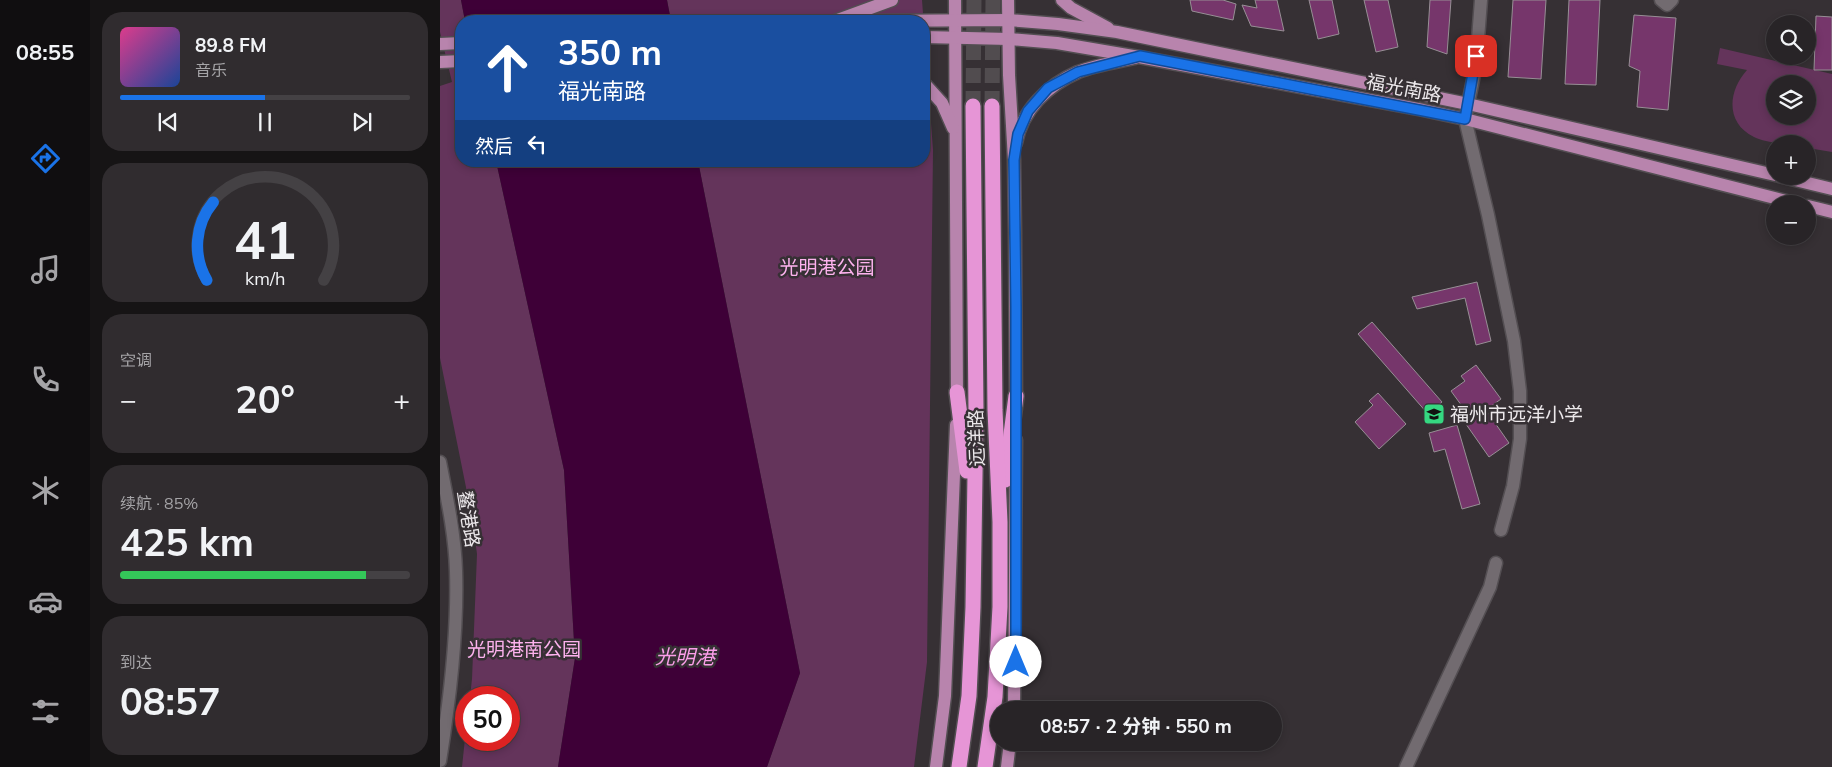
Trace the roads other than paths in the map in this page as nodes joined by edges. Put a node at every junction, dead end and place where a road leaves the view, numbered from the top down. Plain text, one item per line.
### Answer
1 (892, 0) edge
2 (955, 0) edge
3 (1008, 0) edge
4 (1062, 0) edge
5 (1481, 0) edge
6 (1661, 0) edge
7 (1672, 0) edge
8 (851, 15) edge
9 (930, 20) edge
10 (955, 20) junction
11 (1008, 20) junction
12 (1117, 32) junction
13 (930, 37) edge
14 (955, 38) junction
15 (1009, 40) junction
16 (455, 43) edge
17 (441, 44) edge
18 (1140, 56) junction
19 (930, 89) edge
20 (1468, 104) junction
21 (973, 106) tunnel mouth
22 (992, 106) tunnel mouth
23 (1465, 119) junction
24 (956, 135) junction
25 (1014, 160) junction
26 (1766, 173) edge
27 (1815, 185) edge
28 (1832, 189) edge
29 (1766, 196) edge
30 (1816, 208) edge
31 (1832, 212) edge
32 (958, 392) junction
33 (1016, 396) junction
34 (440, 462) edge
35 (974, 522) junction
36 (1000, 522) junction
37 (1501, 530) dead end
38 (1496, 563) dead end
39 (1014, 701) edge
40 (1009, 751) edge
41 (440, 761) edge
42 (936, 767) edge
43 (959, 767) edge
44 (985, 767) edge
45 (1007, 767) edge
46 (1406, 767) edge

1 - 8 main road
2 - 10 main road
3 - 11 main road
4 - 12 main road
5 - 20 street
6 - 7 street
9 - 10 main road, 福光南路
10 - 11 main road, 福光南路
10 - 14 main road
11 - 12 main road, 福光南路
11 - 15 main road
12 - 20 main road, 福光南路
13 - 14 main road, 福光南路
14 - 15 main road, 福光南路
14 - 24 main road
15 - 18 main road, 福光南路
15 - 25 main road
16 - 17 main road
18 - 23 main road, 福光南路
18 - 25 main road
19 - 24 main road
20 - 23 street
20 - 26 main road, 福光南路
21 - 35 highway, 远洋路
22 - 36 highway, 远洋路
23 - 29 main road, 福光南路
23 - 37 street
24 - 32 main road
25 - 33 main road
27 - 28 main road, 福光南路
30 - 31 main road
32 - 35 highway
32 - 42 main road
33 - 36 highway
33 - 39 main road
34 - 41 street, 鳌港路
35 - 43 highway, 远洋路
36 - 44 highway, 远洋路
38 - 46 street
40 - 45 main road

